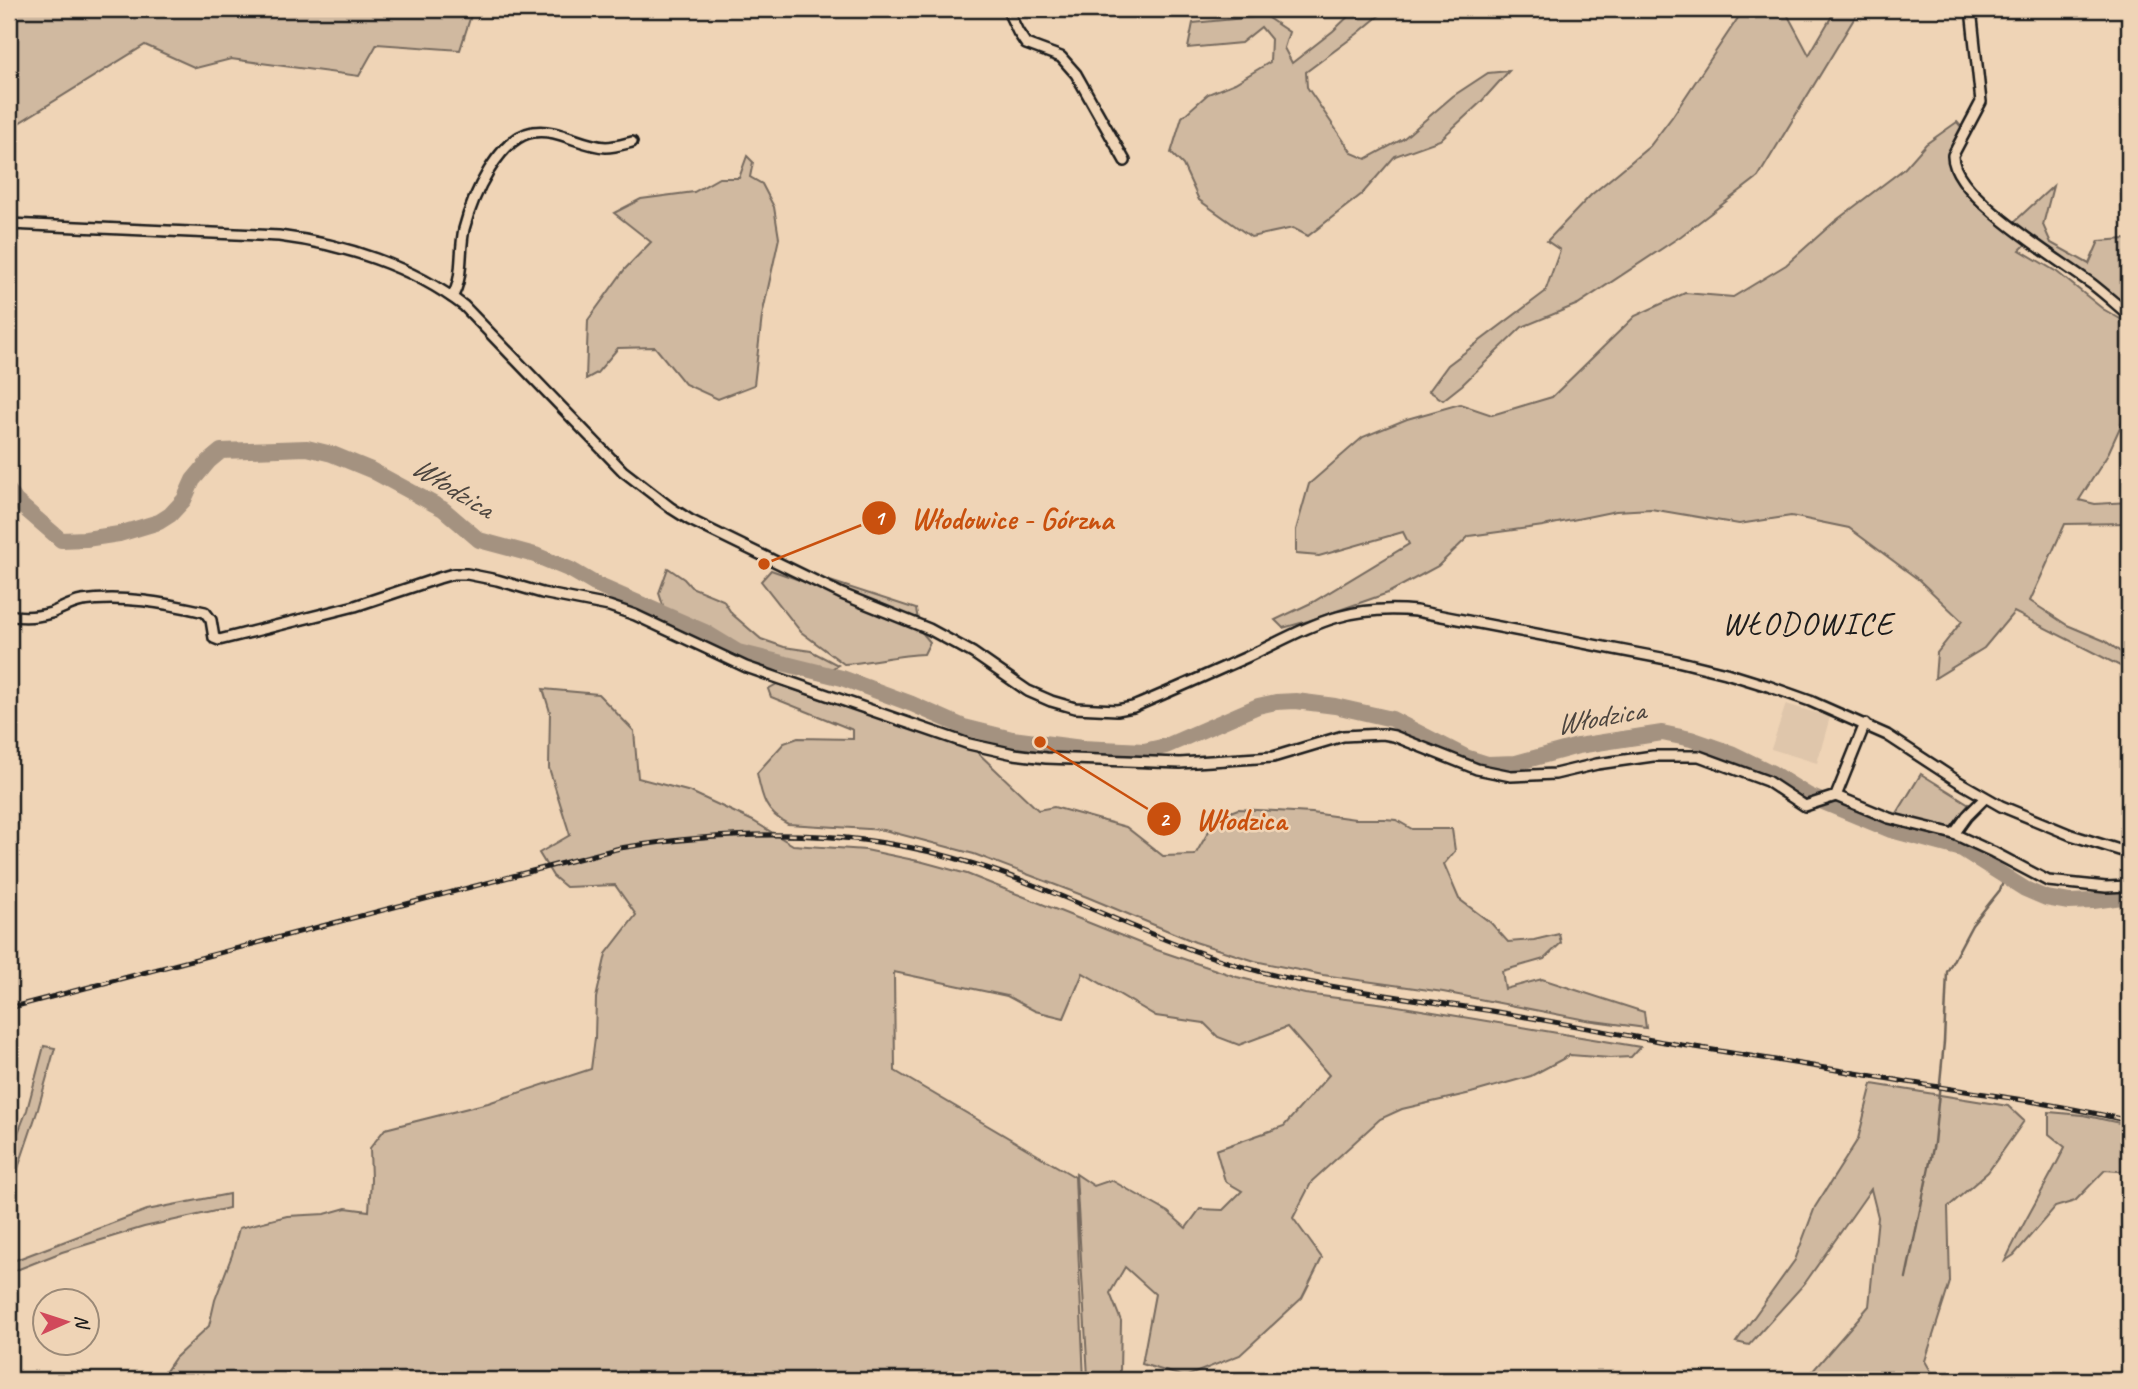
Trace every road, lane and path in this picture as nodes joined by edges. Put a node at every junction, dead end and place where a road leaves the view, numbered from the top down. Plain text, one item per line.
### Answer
1 (1007, 9) edge
2 (1971, 9) edge
3 (632, 142) dead end
4 (1125, 161) dead end
5 (9, 224) edge
6 (452, 297) junction
7 (2129, 315) edge
8 (9, 615) edge
9 (1866, 724) junction
10 (1833, 797) junction
11 (1985, 797) junction
12 (1954, 834) junction
13 (2129, 853) edge
14 (2129, 886) edge

1 - 4 street
2 - 7 street
3 - 6 street
5 - 6 street
6 - 9 street
8 - 10 street
9 - 10 street
9 - 11 street
10 - 12 street
11 - 12 street
11 - 13 street
12 - 14 street

